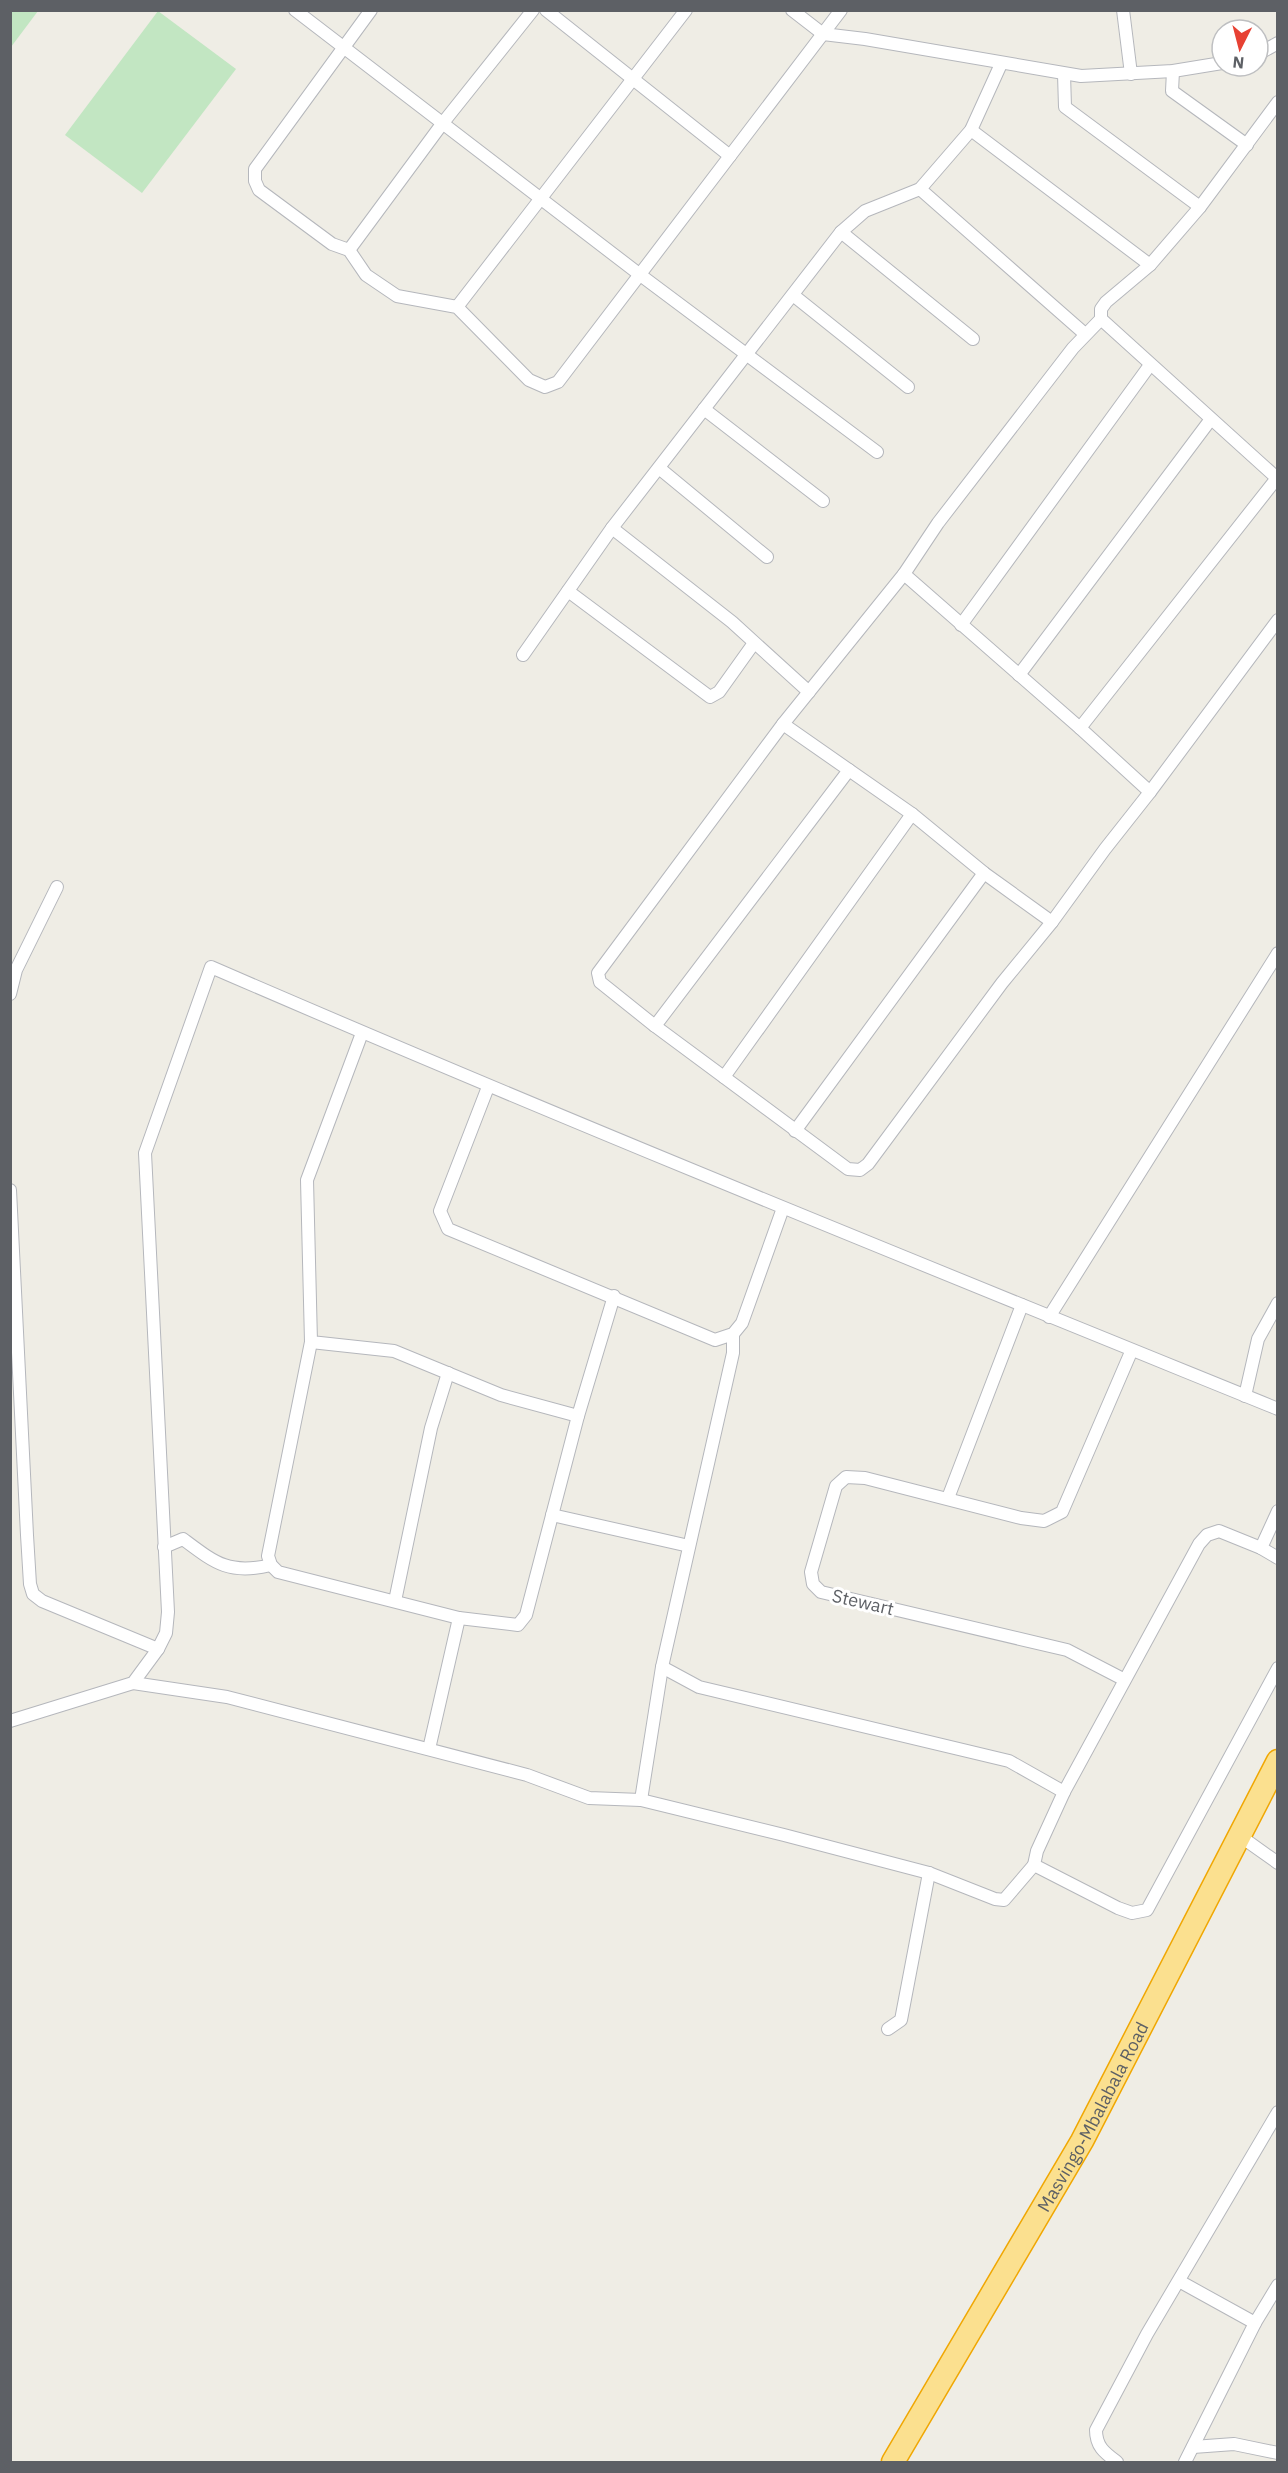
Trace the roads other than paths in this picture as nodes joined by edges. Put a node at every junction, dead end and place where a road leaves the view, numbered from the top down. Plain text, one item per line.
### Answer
1 (295, 10) edge
2 (371, 10) edge
3 (533, 10) edge
4 (546, 10) edge
5 (686, 10) edge
6 (792, 10) edge
7 (841, 10) edge
8 (1123, 10) edge
9 (823, 34) junction
10 (344, 48) junction
11 (1001, 64) junction
12 (1210, 65) edge
13 (1173, 71) junction
14 (1064, 74) junction
15 (1131, 74) junction
16 (634, 78) junction
17 (1278, 102) edge
18 (442, 124) junction
19 (971, 130) junction
20 (1247, 145) junction
21 (730, 156) junction
22 (920, 189) junction
23 (540, 199) junction
24 (1200, 207) junction
25 (841, 232) junction
26 (349, 250) junction
27 (1150, 265) junction
28 (639, 274) junction
29 (793, 295) junction
30 (457, 307) junction
31 (1101, 319) junction
32 (1085, 334) junction
33 (973, 339) dead end
34 (747, 355) junction
35 (1150, 365) junction
36 (908, 387) dead end
37 (705, 409) junction
38 (1211, 419) junction
39 (877, 452) dead end
40 (659, 468) junction
41 (1277, 479) edge
42 (823, 501) dead end
43 (612, 528) junction
44 (767, 557) dead end
45 (904, 574) junction
46 (568, 591) junction
47 (1278, 620) edge
48 (961, 625) junction
49 (754, 643) junction
50 (523, 655) dead end
51 (1019, 675) junction
52 (809, 692) junction
53 (783, 724) junction
54 (1080, 728) junction
55 (849, 770) junction
56 (1150, 792) junction
57 (912, 814) junction
58 (984, 873) junction
59 (57, 887) dead end
60 (1052, 922) junction
61 (1278, 953) edge
62 (10, 994) edge
63 (655, 1026) junction
64 (362, 1033) junction
65 (724, 1077) junction
66 (488, 1087) junction
67 (795, 1131) junction
68 (10, 1190) edge
69 (783, 1208) junction
70 (614, 1296) junction
71 (1278, 1303) edge
72 (1022, 1305) junction
73 (1049, 1317) junction
74 (733, 1334) junction
75 (311, 1342) junction
76 (1131, 1352) junction
77 (448, 1373) junction
78 (1245, 1396) junction
79 (1278, 1409) edge
80 (578, 1416) junction
81 (948, 1498) junction
82 (1278, 1511) edge
83 (552, 1515) junction
84 (689, 1546) junction
85 (164, 1547) junction
86 (1261, 1548) junction
87 (1278, 1558) edge
88 (271, 1565) junction
89 (395, 1601) junction
90 (459, 1618) junction
91 (158, 1649) junction
92 (662, 1667) junction
93 (1278, 1668) edge
94 (1124, 1679) junction
95 (133, 1683) junction
96 (10, 1721) edge
97 (429, 1749) junction
98 (1278, 1761) edge
99 (1064, 1792) junction
100 (641, 1800) junction
101 (1240, 1836) junction
102 (1278, 1863) edge
103 (1034, 1865) junction
104 (929, 1873) junction
105 (888, 2030) dead end
106 (1278, 2112) edge
107 (1179, 2281) junction
108 (1278, 2285) edge
109 (1255, 2323) junction
110 (1193, 2447) junction
111 (1278, 2453) edge
112 (893, 2463) edge
113 (1117, 2463) edge
114 (1185, 2463) edge

1 - 10 street
2 - 10 street
3 - 18 street
4 - 16 street
5 - 16 street
6 - 9 street
7 - 9 street
8 - 15 street
9 - 11 street
9 - 21 street
10 - 18 street
10 - 26 street
11 - 14 street
11 - 19 street
12 - 13 street
13 - 15 street
13 - 20 street
14 - 15 street
14 - 24 street
16 - 21 street
16 - 23 street
17 - 20 street
18 - 23 street
18 - 26 street
19 - 22 street
19 - 27 street
20 - 24 street
21 - 28 street
22 - 25 street
22 - 32 street
23 - 28 street
23 - 30 street
24 - 27 street
25 - 29 street
25 - 33 street
26 - 30 street
27 - 31 street
28 - 30 street
28 - 34 street
29 - 34 street
29 - 36 street
31 - 32 street
31 - 35 street
32 - 45 street
34 - 37 street
34 - 39 street
35 - 38 street
35 - 48 street
37 - 40 street
37 - 42 street
38 - 41 street
38 - 51 street
40 - 43 street
40 - 44 street
41 - 54 street
43 - 46 street
43 - 49 street
45 - 48 street
45 - 52 street
46 - 49 street
46 - 50 street
47 - 56 street
48 - 51 street
49 - 52 street
51 - 54 street
52 - 53 street
53 - 55 street
53 - 63 street
54 - 56 street
55 - 57 street
55 - 63 street
56 - 60 street
57 - 58 street
57 - 65 street
58 - 60 street
58 - 67 street
59 - 62 street
60 - 67 street
61 - 73 street
63 - 65 street
64 - 66 street
64 - 75 street
64 - 85 street
65 - 67 street
66 - 69 street
66 - 70 street
68 - 91 street
69 - 72 street
69 - 74 street
70 - 74 street
70 - 80 street
71 - 78 street
72 - 73 street
72 - 81 street
73 - 76 street
74 - 84 street
75 - 77 street
75 - 88 street
76 - 78 street
76 - 81 street
77 - 80 street
77 - 89 street
78 - 79 street
80 - 83 street
81 - 94 street, Stewart
82 - 86 street
83 - 84 street
83 - 90 street
84 - 92 street
85 - 88 street
85 - 91 street
86 - 87 street
86 - 94 street
88 - 89 street
89 - 90 street
90 - 97 street
91 - 95 street
92 - 99 street
92 - 100 street
93 - 103 street
94 - 99 street
95 - 96 street
95 - 97 street
97 - 100 street
98 - 101 highway, Masvingo-Mbalabala Road
99 - 103 street
100 - 104 street
101 - 102 street
101 - 112 highway, Masvingo-Mbalabala Road
103 - 104 street
104 - 105 street
106 - 107 street
107 - 109 street
107 - 113 street
108 - 109 street
109 - 110 street
110 - 111 street
110 - 114 street

